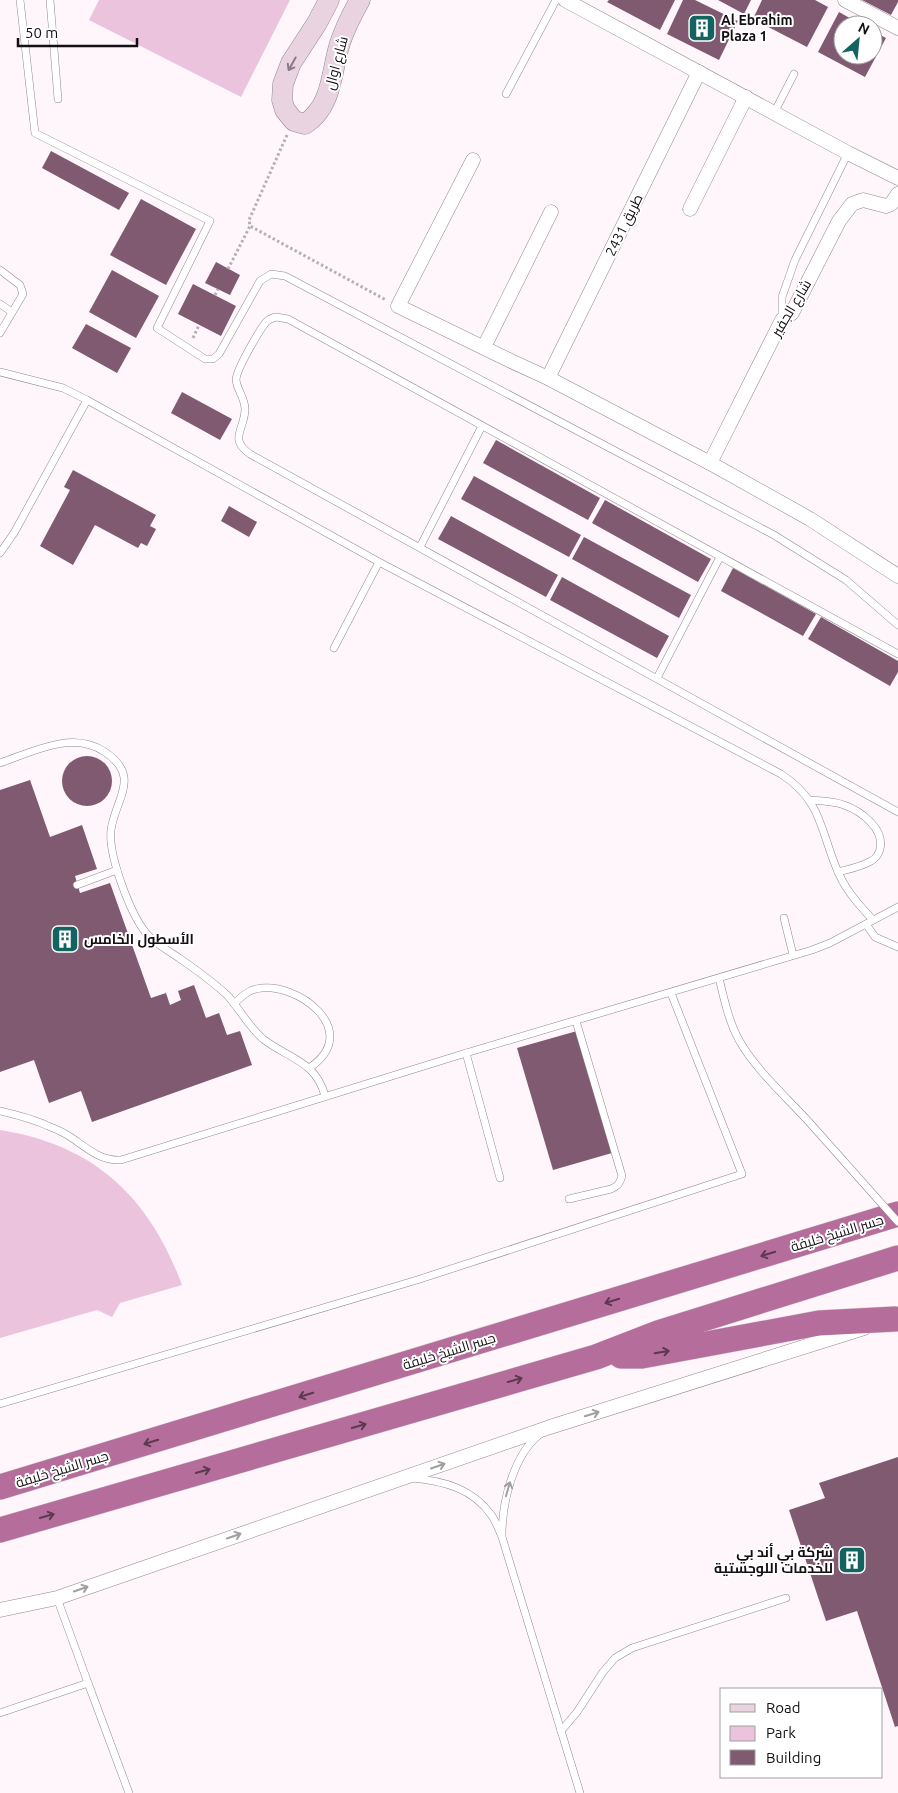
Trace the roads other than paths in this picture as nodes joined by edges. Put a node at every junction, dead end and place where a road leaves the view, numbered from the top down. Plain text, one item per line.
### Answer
1 (20, 0) edge
2 (50, 0) edge
3 (329, 0) edge
4 (360, 0) edge
5 (556, 0) edge
6 (565, 0) edge
7 (845, 0) edge
8 (898, 28) edge
9 (699, 72) junction
10 (794, 74) dead end
11 (506, 94) dead end
12 (746, 97) junction
13 (58, 99) dead end
14 (774, 113) junction
15 (848, 153) junction
16 (473, 160) dead end
17 (898, 178) edge
18 (898, 194) edge
19 (690, 209) dead end
20 (550, 212) dead end
21 (0, 270) edge
22 (0, 304) edge
23 (12, 312) junction
24 (782, 320) junction
25 (0, 333) edge
26 (484, 347) junction
27 (0, 372) edge
28 (548, 378) junction
29 (87, 400) junction
30 (482, 426) junction
31 (710, 463) junction
32 (420, 548) junction
33 (0, 553) edge
34 (720, 557) junction
35 (379, 562) junction
36 (898, 576) edge
37 (898, 625) edge
38 (334, 648) dead end
39 (898, 654) edge
40 (657, 678) junction
41 (0, 763) edge
42 (810, 800) junction
43 (898, 812) edge
44 (117, 870) junction
45 (838, 872) junction
46 (77, 885) dead end
47 (898, 907) edge
48 (784, 918) dead end
49 (869, 922) junction
50 (898, 947) edge
51 (793, 955) junction
52 (719, 978) junction
53 (671, 993) junction
54 (234, 1004) junction
55 (576, 1021) junction
56 (466, 1053) junction
57 (309, 1068) junction
58 (325, 1096) junction
59 (0, 1111) edge
60 (500, 1178) dead end
61 (569, 1199) dead end
62 (898, 1214) edge
63 (898, 1222) edge
64 (898, 1258) edge
65 (896, 1318) edge
66 (596, 1357) junction
67 (0, 1404) edge
68 (550, 1427) junction
69 (404, 1477) junction
70 (0, 1487) edge
71 (0, 1530) edge
72 (502, 1537) junction
73 (57, 1598) junction
74 (786, 1598) dead end
75 (0, 1610) edge
76 (88, 1683) junction
77 (0, 1713) edge
78 (561, 1731) junction
79 (129, 1793) edge
80 (580, 1793) edge

1 - 37 lane
2 - 13 lane
3 -> 4 main road, شارع اوال
5 - 11 lane
6 - 9 street
7 - 8 street
9 - 12 street
9 - 28 street, طريق 2431
10 - 14 lane
12 - 14 street
12 - 19 street
14 - 15 street
15 - 17 street
15 - 24 lane
16 - 26 street
18 - 24 street, شارع الجفير
20 - 26 street
21 - 23 lane
22 - 23 lane
23 - 25 lane
24 - 31 street, شارع الجفير
26 - 28 street
27 - 29 lane
28 - 31 street
29 - 33 lane
29 - 35 lane
30 - 32 lane
30 - 32 lane
30 - 34 lane
31 - 36 street
32 - 40 lane
34 - 39 lane
34 - 40 lane
35 - 38 lane
35 - 42 lane
40 - 43 lane
41 - 44 lane
42 - 45 lane
42 - 45 lane
44 - 46 lane
44 - 54 lane
45 - 49 lane
47 - 49 lane
48 - 51 lane
49 - 50 lane
49 - 51 lane
51 - 52 lane
52 - 53 lane
52 - 63 lane, bridge
53 - 55 lane
53 - 67 lane
54 - 57 lane
54 - 57 lane
55 - 56 lane
55 - 61 lane
56 - 58 lane
56 - 60 lane
57 - 58 lane
58 - 59 lane
62 -> 70 highway, جسر الشيخ خليفة
64 - 66 highway
66 -> 65 highway
68 -> 65 street
71 -> 66 highway
69 -> 68 street
72 -> 68 lane
69 - 72 lane
73 -> 69 street
72 - 78 lane
73 - 75 street
73 - 76 lane
74 - 78 lane
76 - 77 lane
76 - 79 lane
78 - 80 lane

